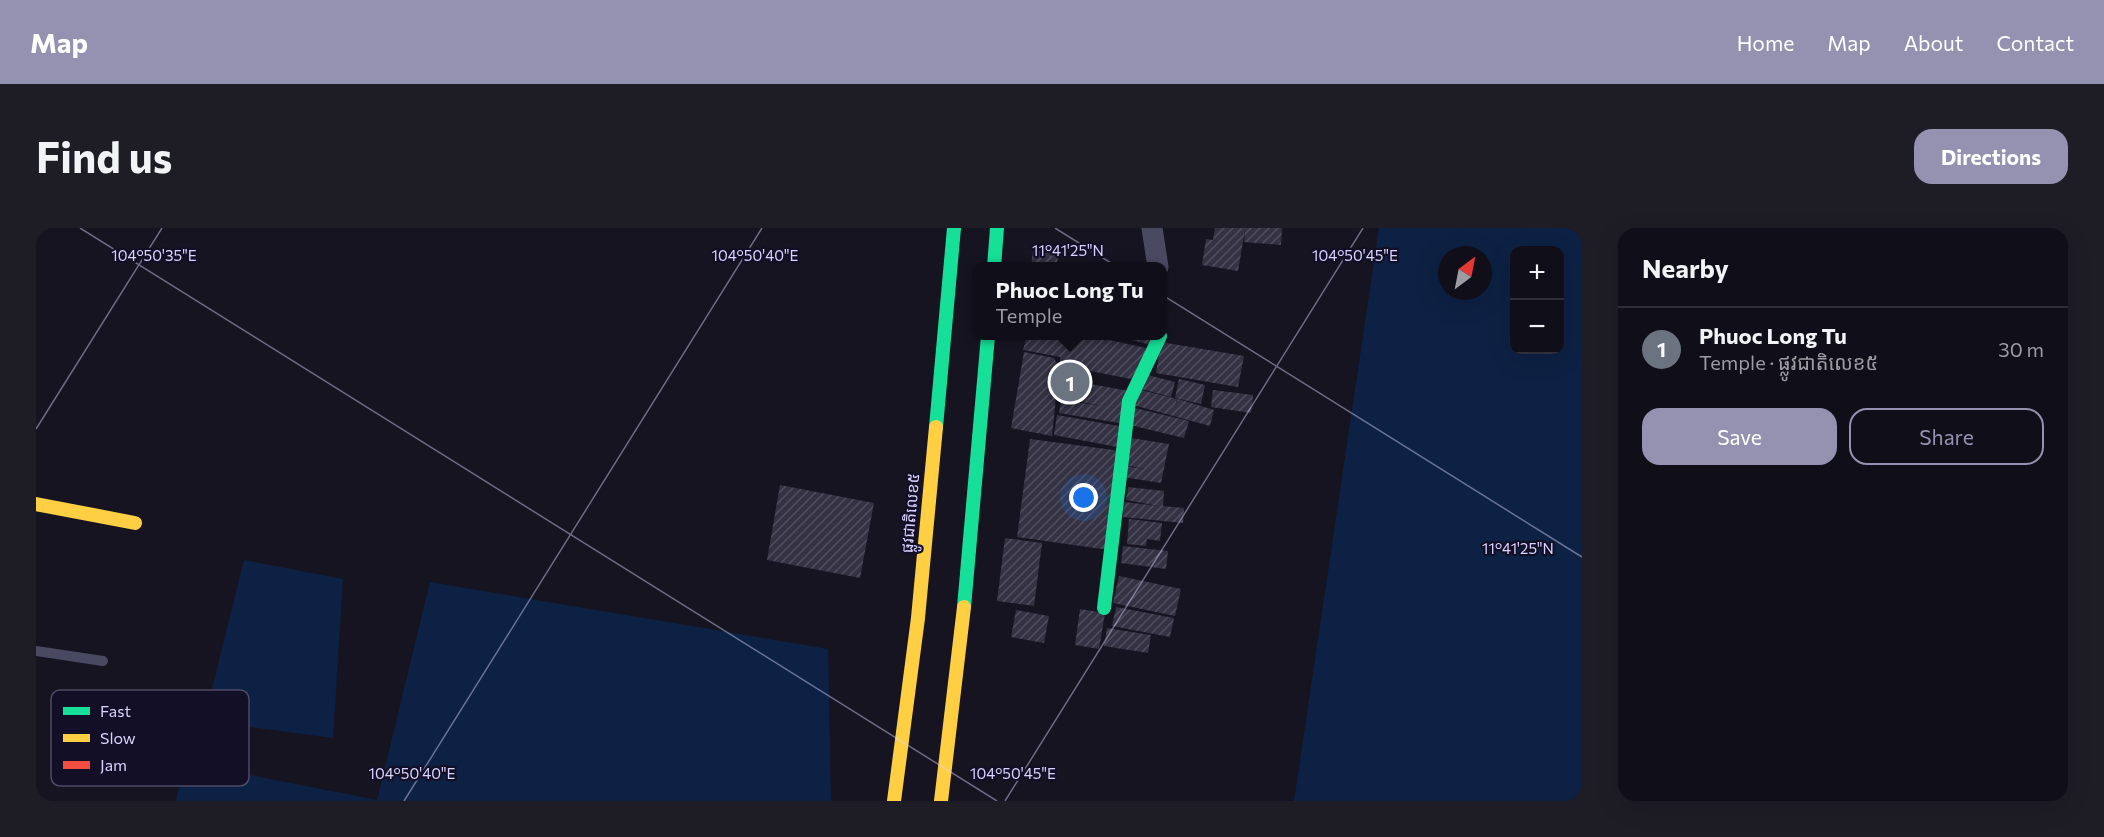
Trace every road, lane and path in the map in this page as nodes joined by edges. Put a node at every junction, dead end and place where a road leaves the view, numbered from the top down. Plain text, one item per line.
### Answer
1 (954, 228) edge
2 (997, 228) edge
3 (1152, 228) edge
4 (994, 262) edge
5 (1157, 262) edge
6 (988, 340) edge
7 (1159, 340) edge
8 (36, 504) edge
9 (135, 523) dead end
10 (1104, 608) dead end
11 (36, 651) edge
12 (104, 661) dead end
13 (894, 801) edge
14 (941, 801) edge

1 - 13 main road, ផ្លូវជាតិលេខ៥
2 - 4 main road
3 - 5 street
6 - 14 main road
7 - 10 main road
8 - 9 main road
11 - 12 lane

